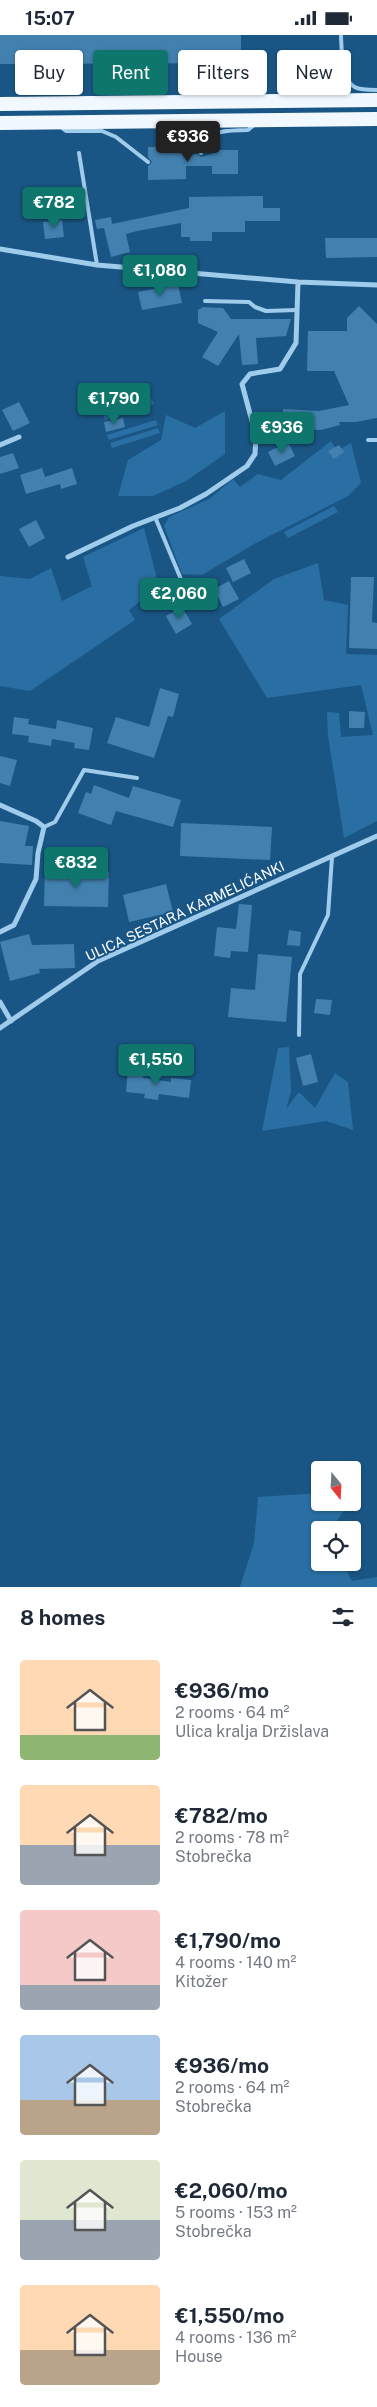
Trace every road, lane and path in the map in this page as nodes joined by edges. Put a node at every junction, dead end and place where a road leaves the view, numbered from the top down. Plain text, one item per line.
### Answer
1 (341, 35) edge
2 (341, 50) edge
3 (351, 86) edge
4 (377, 90) edge
5 (308, 95) edge
6 (377, 100) edge
7 (300, 101) junction
8 (0, 104) edge
9 (377, 119) edge
10 (258, 121) junction
11 (0, 123) edge
12 (56, 123) junction
13 (78, 153) dead end
14 (201, 153) dead end
15 (148, 163) dead end
16 (0, 249) edge
17 (97, 265) junction
18 (298, 282) junction
19 (377, 285) edge
20 (205, 301) dead end
21 (297, 310) junction
22 (19, 437) dead end
23 (368, 440) dead end
24 (377, 440) edge
25 (0, 445) edge
26 (155, 517) junction
27 (68, 557) dead end
28 (198, 608) dead end
29 (137, 779) dead end
30 (0, 805) edge
31 (44, 827) junction
32 (377, 837) edge
33 (332, 857) junction
34 (0, 932) edge
35 (0, 1002) edge
36 (10, 1021) junction
37 (0, 1028) edge
38 (299, 1035) dead end

1 - 2 lane
3 - 4 lane
5 - 7 lane
6 - 7 highway
7 - 8 highway
9 - 10 highway
10 - 12 highway
10 - 14 lane
11 - 12 highway
12 - 15 lane
13 - 17 lane
16 - 17 street
17 - 18 street
18 - 19 street
18 - 21 street
20 - 21 lane
21 - 26 street
22 - 25 street
23 - 24 lane
26 - 27 street
26 - 28 lane
29 - 31 lane
30 - 31 street
31 - 34 street
32 - 33 street, ULICA SESTARA KARMELIĆANKI
33 - 36 street, ULICA SESTARA KARMELIĆANKI
33 - 38 lane
35 - 36 street
36 - 37 street, ULICA SESTARA KARMELIĆANKI

